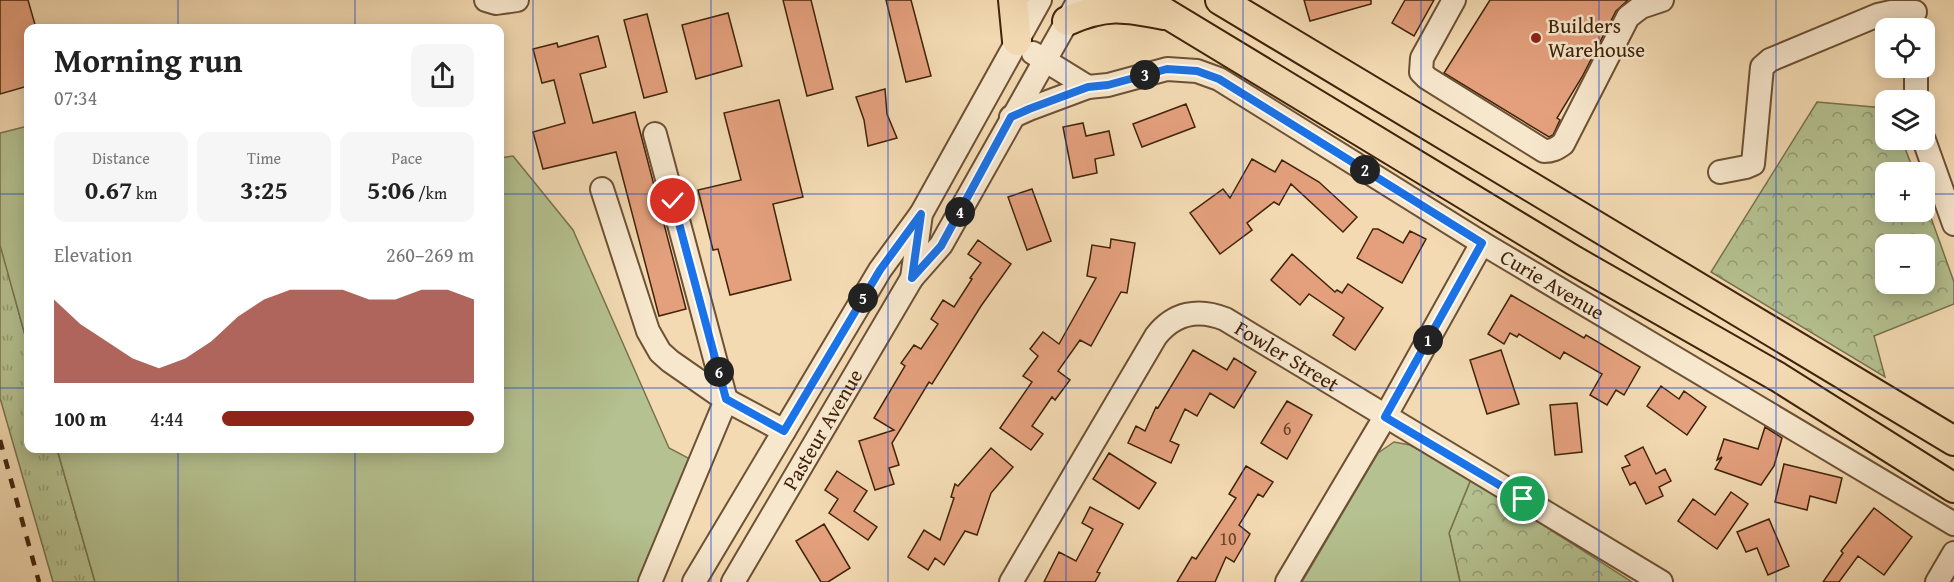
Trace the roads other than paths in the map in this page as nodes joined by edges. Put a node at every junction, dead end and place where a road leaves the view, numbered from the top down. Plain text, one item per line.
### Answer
1 (486, 0) edge
2 (517, 0) edge
3 (1013, 0) edge
4 (1040, 0) edge
5 (1144, 0) edge
6 (1220, 0) edge
7 (1454, 0) edge
8 (1662, 0) edge
9 (1073, 11) edge
10 (1916, 13) edge
11 (1175, 18) junction
12 (1017, 41) junction
13 (1044, 62) junction
14 (1088, 87) junction
15 (1011, 117) junction
16 (655, 134) dead end
17 (1928, 150) edge
18 (1720, 172) dead end
19 (602, 189) dead end
20 (921, 214) junction
21 (1954, 225) edge
22 (1482, 243) junction
23 (912, 278) junction
24 (726, 399) junction
25 (1385, 417) junction
26 (784, 431) junction
27 (1954, 441) edge
28 (1954, 488) edge
29 (1954, 524) edge
30 (1954, 553) edge
31 (650, 582) edge
32 (694, 582) edge
33 (733, 582) edge
34 (1011, 582) edge
35 (1287, 582) edge
36 (1661, 582) edge
37 (1938, 582) edge

1 - 2 street
3 - 12 main road
4 - 12 street, Pasteur Avenue
5 - 11 main road, Curie Avenue
6 - 27 main road
7 - 8 street
9 - 11 main road
9 - 13 street, Pasteur Avenue
10 - 18 street
11 - 28 main road, Curie Avenue
12 - 13 street
12 - 20 street, Pasteur Avenue
13 - 14 street
13 - 15 street, Pasteur Avenue
14 - 15 street, Curie Avenue
14 - 22 street, Curie Avenue
15 - 23 street, Pasteur Avenue
16 - 24 street
17 - 21 street
19 - 24 street
20 - 23 street, Pasteur Avenue
20 - 26 street
22 - 25 street
22 - 29 street, Curie Avenue
23 - 33 street, Pasteur Avenue
24 - 26 street
24 - 31 street
25 - 34 street, Fowler Street
25 - 35 street
25 - 36 street, Fowler Street
26 - 32 street
30 - 37 street

